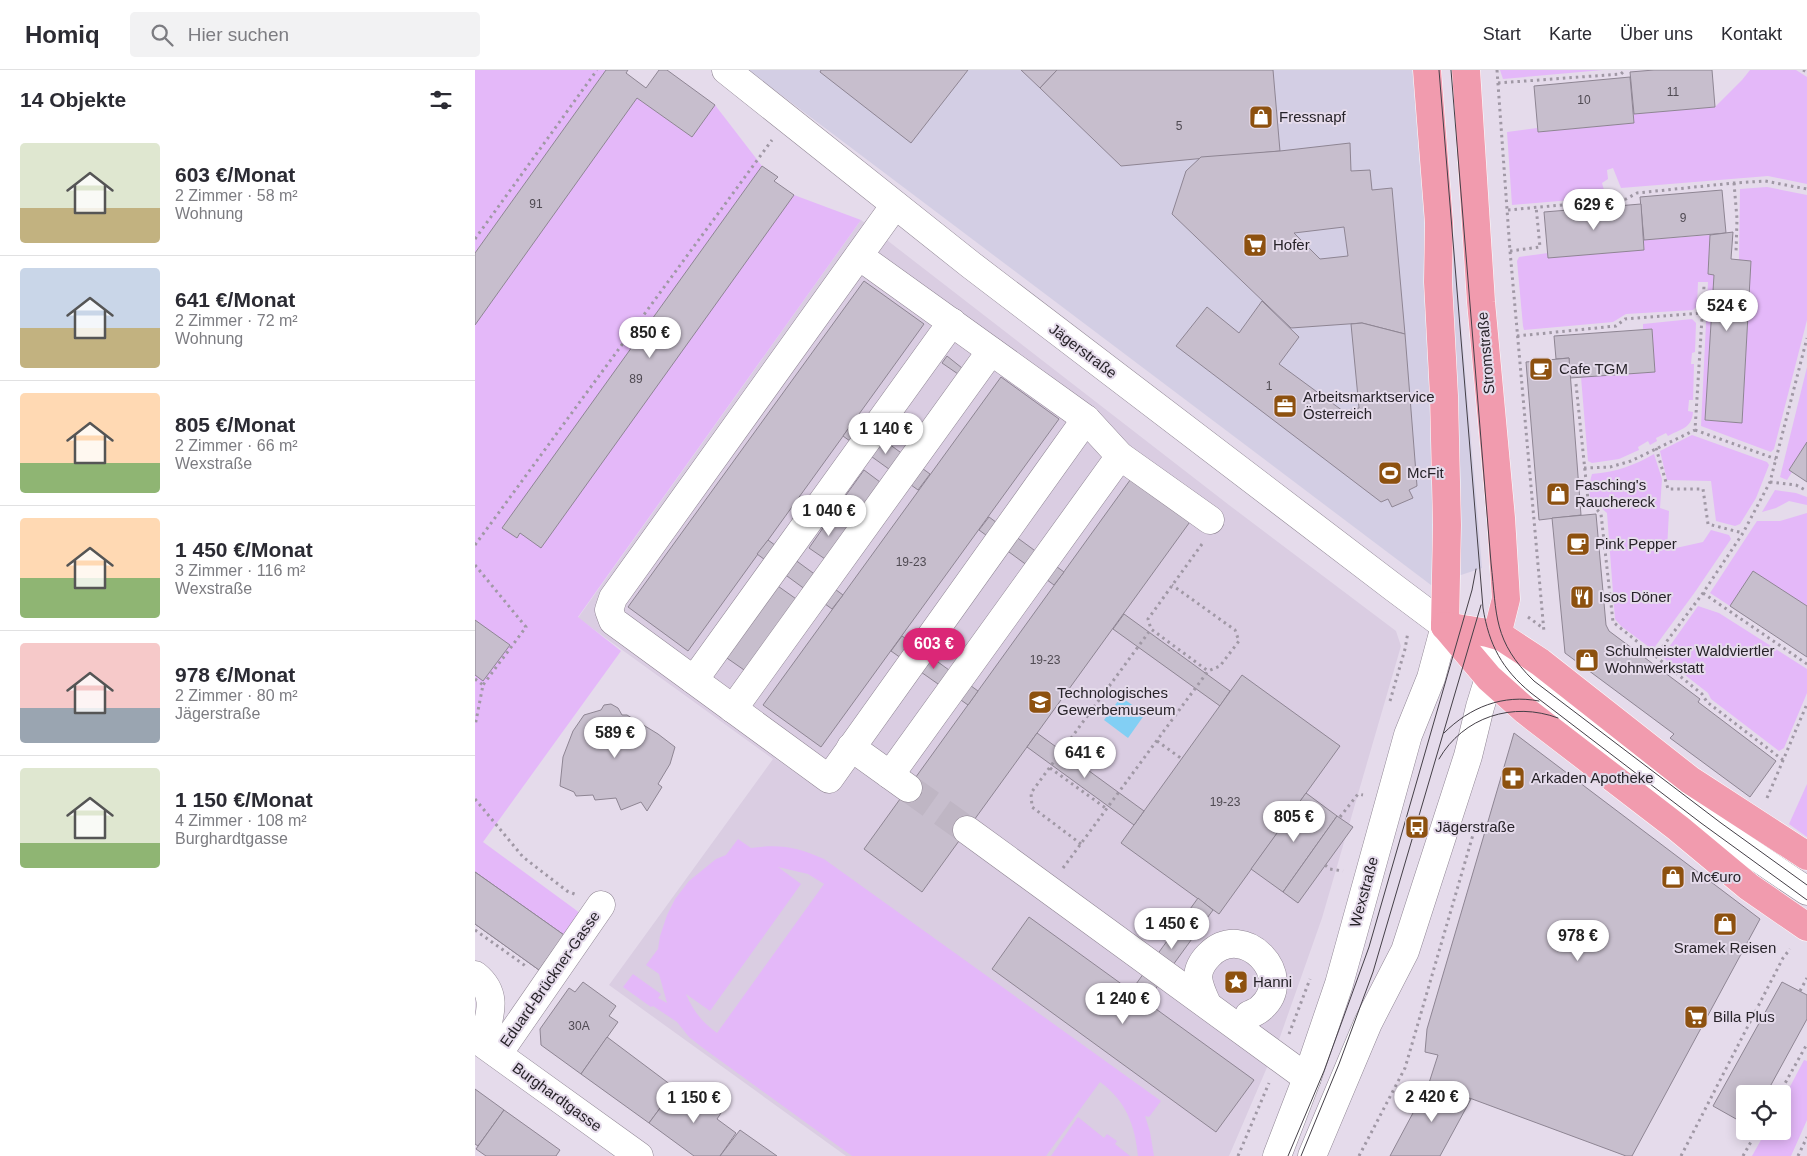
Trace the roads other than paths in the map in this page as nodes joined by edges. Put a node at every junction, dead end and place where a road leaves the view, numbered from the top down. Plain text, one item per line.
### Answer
1 (726, 70) edge
2 (1427, 70) edge
3 (1466, 70) edge
4 (895, 205) junction
5 (859, 256) junction
6 (952, 322) junction
7 (991, 351) junction
8 (1086, 419) junction
9 (1120, 456) junction
10 (1207, 529) road end
11 (1445, 626) junction
12 (1492, 657) junction
13 (694, 680) junction
14 (733, 708) junction
15 (851, 747) junction
16 (967, 830) tunnel mouth
17 (1807, 856) edge
18 (1807, 892) edge
19 (601, 904) road end
20 (1800, 936) edge
21 (475, 975) edge
22 (1207, 1004) junction
23 (1249, 1015) dead end
24 (485, 1045) edge
25 (1307, 1078) junction
26 (639, 1156) edge
27 (1277, 1156) edge
28 (1312, 1156) edge

1 - 4 street, Jägerstraße
2 - 11 main road
3 - 12 main road, Stromstraße
4 - 5 street
4 - 11 street, Jägerstraße
5 - 6 street
5 - 13 street
6 - 7 street
6 - 13 street
7 - 8 street
7 - 14 street
8 - 9 street
8 - 15 street
9 - 10 street
9 - 15 street
11 - 12 main road, Jägerstraße
11 - 12 main road, Jägerstraße
11 - 25 street, Wexstraße
12 - 17 main road, Jägerstraße
12 - 18 street
12 - 20 main road, Jägerstraße
12 - 28 street
13 - 14 street
14 - 15 street
16 - 22 street
19 - 24 street, Eduard-Brückner-Gasse
21 - 24 street
22 - 23 street
22 - 25 street
24 - 26 street, Burghardtgasse
25 - 27 street, Wexstraße

